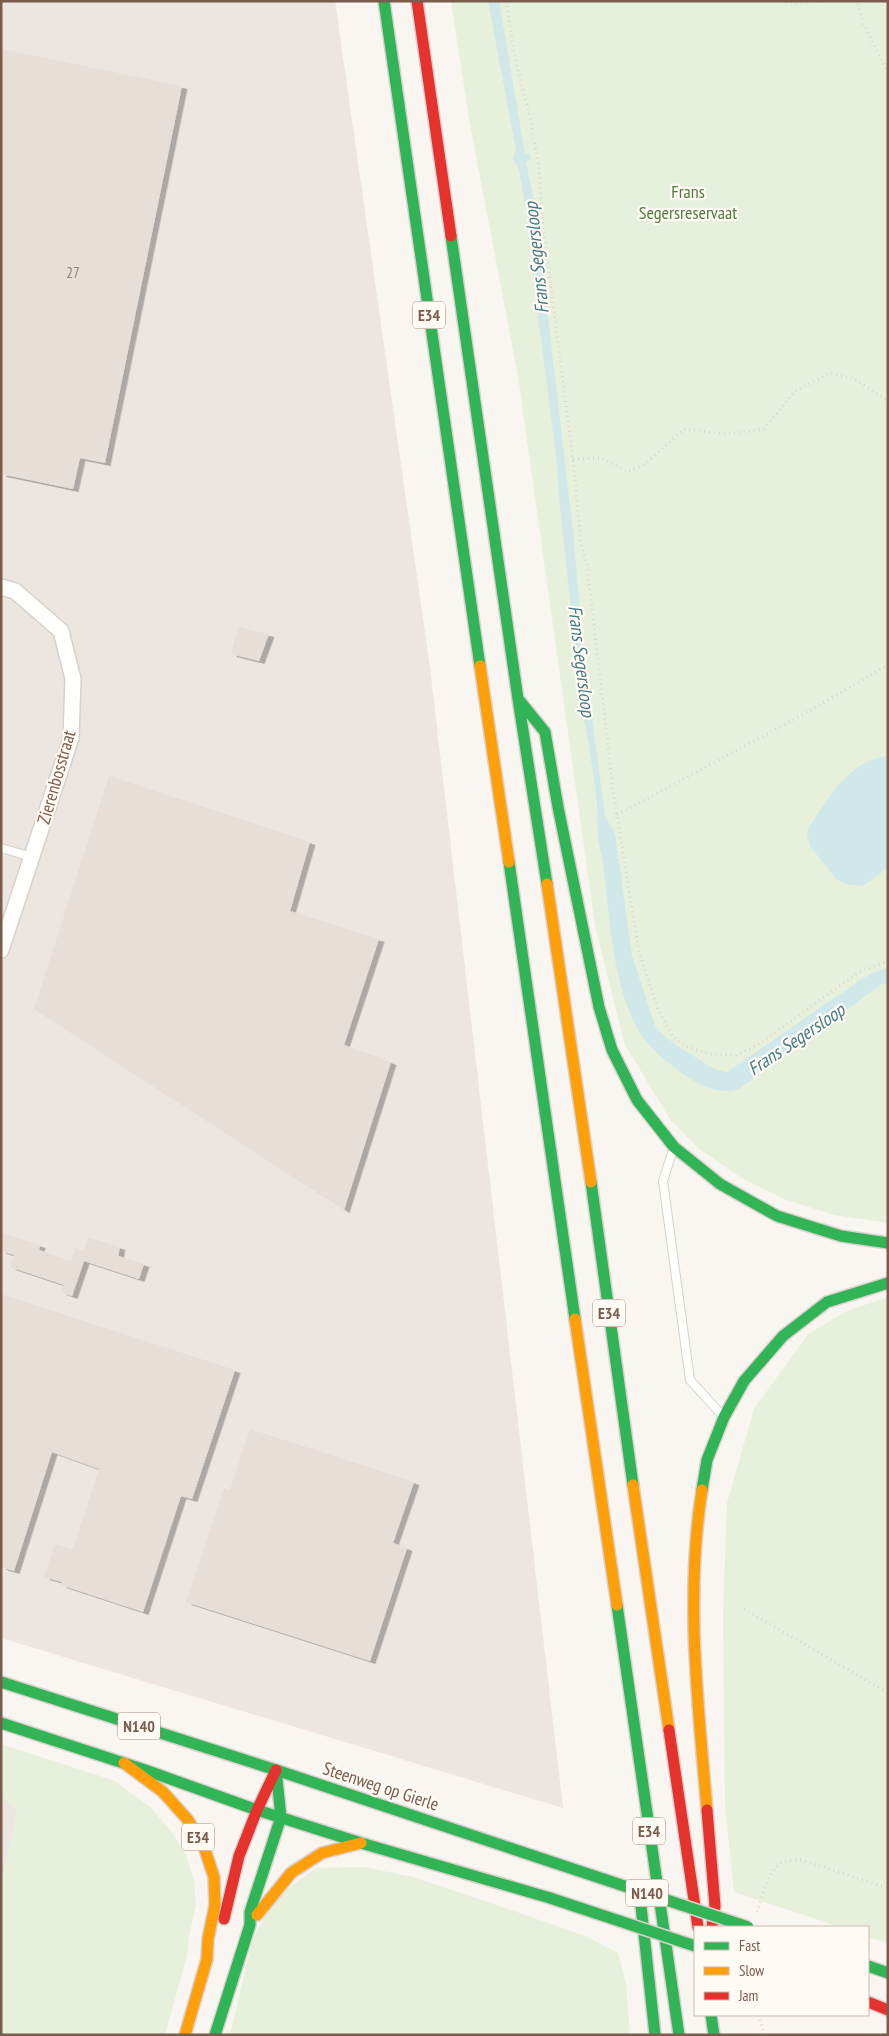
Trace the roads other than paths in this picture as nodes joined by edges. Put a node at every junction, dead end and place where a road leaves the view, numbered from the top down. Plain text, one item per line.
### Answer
1 (384, 1) edge
2 (417, 1) edge
3 (8, 589) edge
4 (518, 699) junction
5 (1, 848) edge
6 (32, 857) junction
7 (1, 950) edge
8 (674, 1147) junction
9 (888, 1244) edge
10 (888, 1283) edge
11 (724, 1417) junction
12 (1, 1682) edge
13 (1, 1723) edge
14 (124, 1763) junction
15 (276, 1770) junction
16 (257, 1810) junction
17 (281, 1817) junction
18 (648, 1826) junction
19 (361, 1843) junction
20 (642, 1851) dead end
21 (638, 1878) dead end
22 (250, 1925) junction
23 (698, 1926) edge
24 (712, 1926) edge
25 (745, 1926) edge
26 (694, 1946) edge
27 (207, 1959) junction
28 (869, 1966) edge
29 (888, 1973) edge
30 (869, 2002) edge
31 (888, 2010) edge
32 (711, 2016) edge
33 (186, 2035) edge
34 (215, 2035) edge
35 (655, 2035) edge
36 (679, 2035) edge
37 (714, 2035) edge

1 - 18 main road, E34
2 - 4 main road, E34
3 - 6 street, Zierenbosstraat
4 - 8 main road
4 - 23 main road, E34
5 - 6 lane
6 - 7 street, Zierenbosstraat
8 - 9 main road
8 - 11 lane
10 - 11 main road
11 - 24 main road
12 - 15 main road, Steenweg op Gierle / N140
13 - 14 main road, N140
14 - 16 main road, N140
14 - 27 main road, E34
15 - 16 main road, E34
15 - 17 main road
15 - 25 main road, Steenweg op Gierle / N140, bridge
16 - 17 main road, N140
16 - 27 main road, E34
17 - 19 main road, N140
17 - 22 main road
18 - 20 main road, E34
18 - 36 main road, E34
19 - 22 main road
19 - 26 main road, N140, bridge
21 - 35 main road
22 - 34 main road
27 - 33 main road, E34
28 - 29 main road
30 - 31 main road
32 - 37 main road

